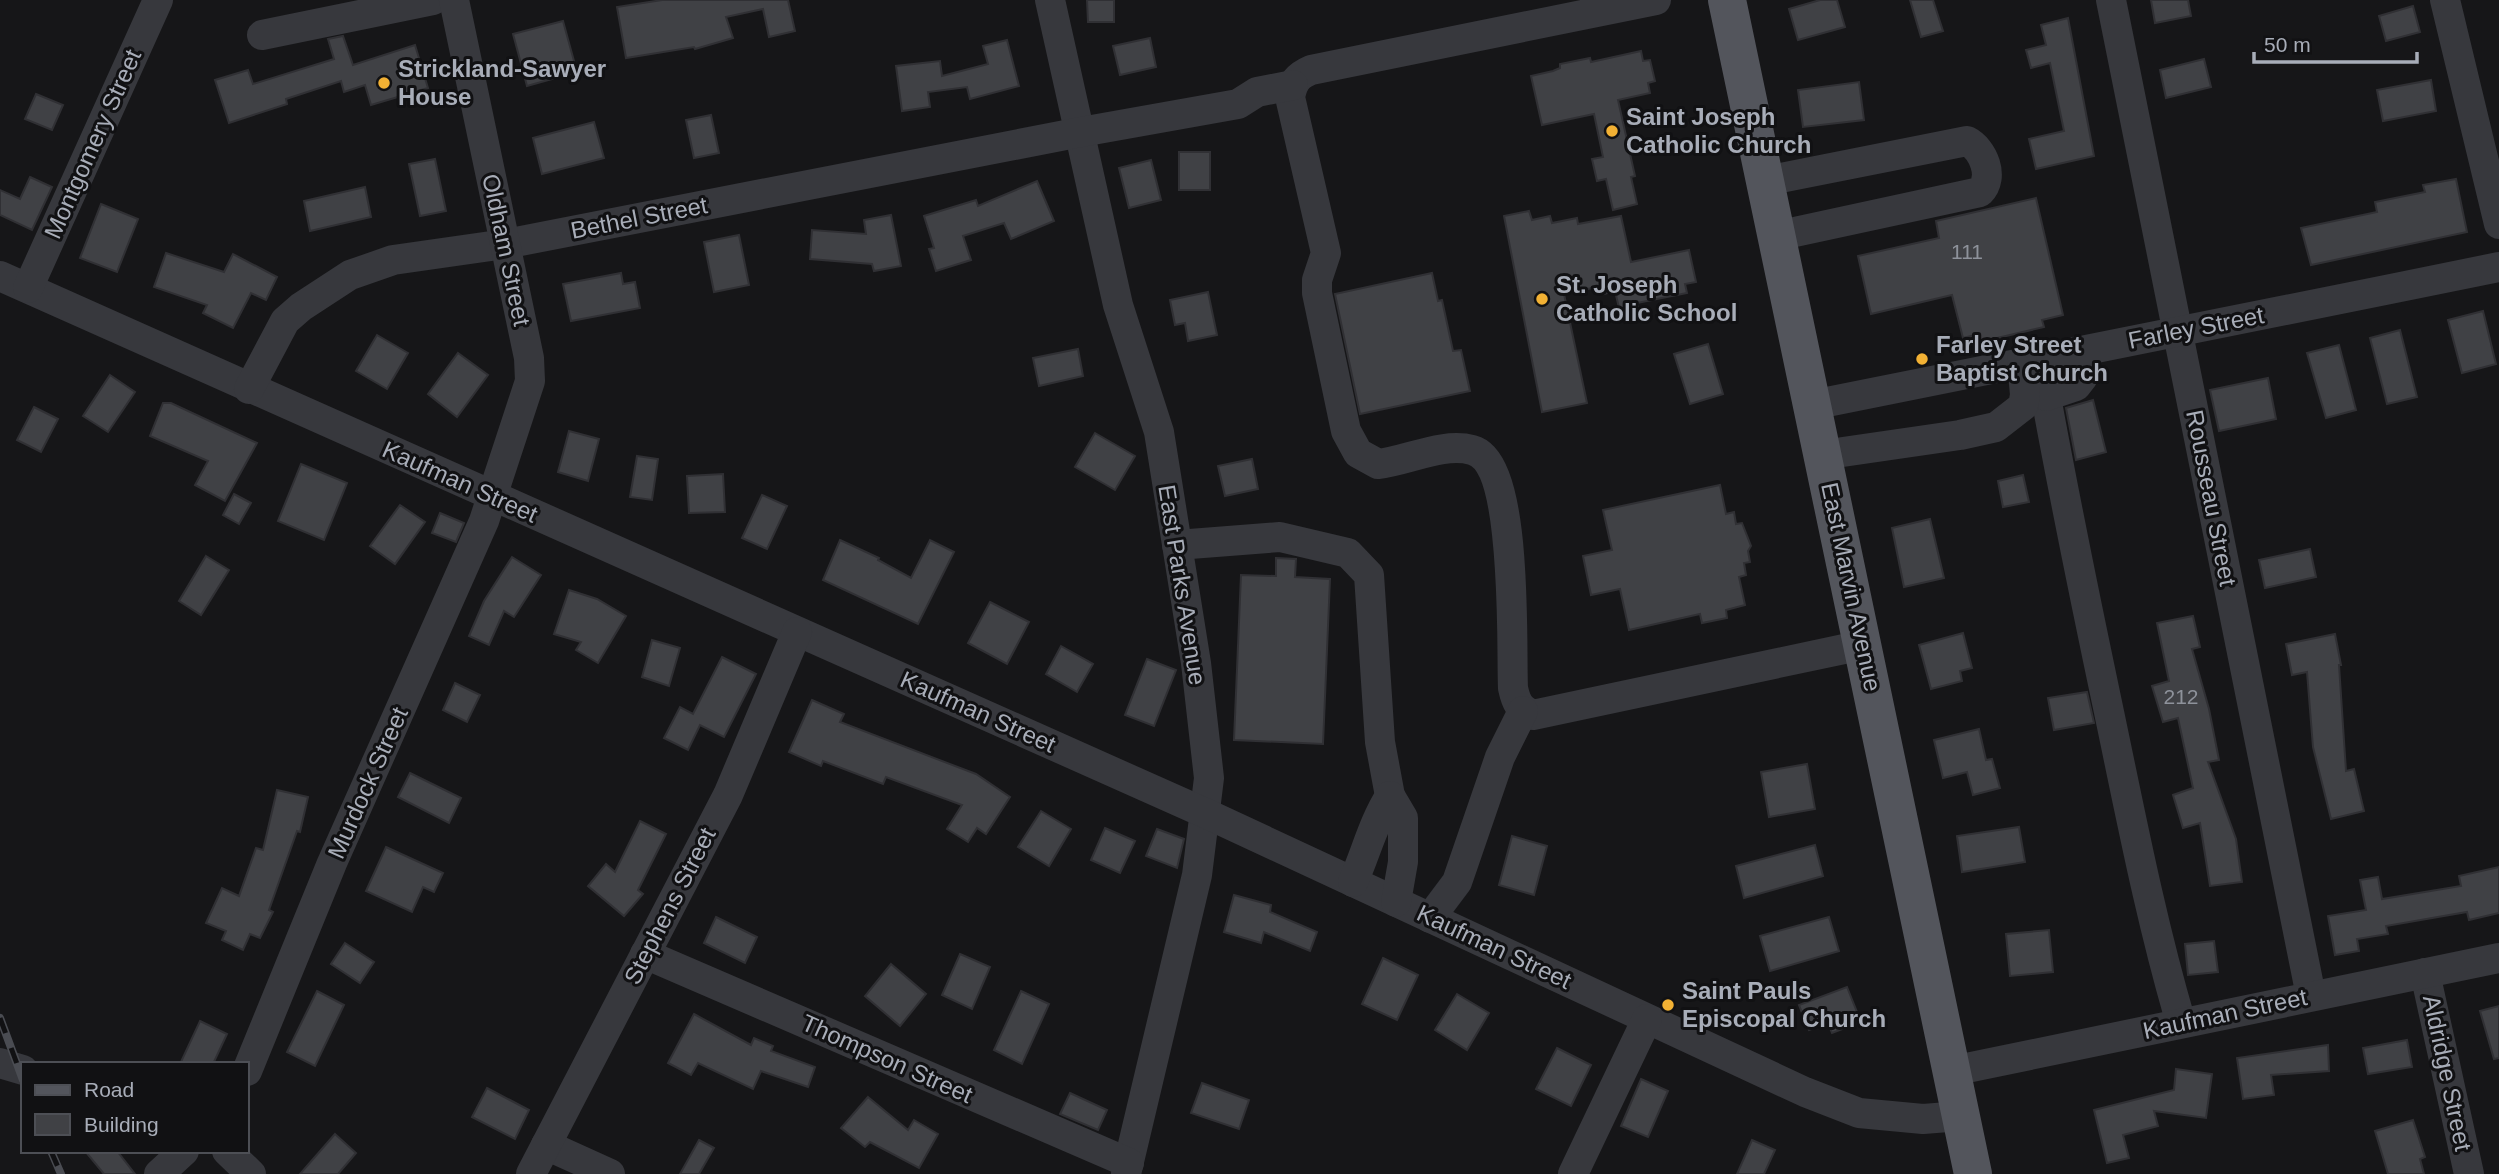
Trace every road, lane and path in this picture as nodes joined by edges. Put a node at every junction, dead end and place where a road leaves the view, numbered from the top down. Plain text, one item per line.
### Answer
1 (158, 0) edge
2 (433, 0) edge
3 (454, 0) edge
4 (1050, 0) edge
5 (1656, 0) edge
6 (1727, 0) edge
7 (2112, 0) edge
8 (2445, 0) edge
9 (262, 35) dead end
10 (1293, 85) junction
11 (1081, 132) junction
12 (1765, 181) junction
13 (2499, 224) edge
14 (1776, 236) junction
15 (505, 244) junction
16 (2499, 267) edge
17 (0, 276) edge
18 (28, 288) junction
19 (2177, 329) junction
20 (2078, 351) junction
21 (2031, 359) junction
22 (249, 389) junction
23 (2046, 396) junction
24 (1811, 405) junction
25 (1822, 455) junction
26 (493, 497) junction
27 (1177, 545) junction
28 (797, 632) junction
29 (1863, 646) junction
30 (1523, 710) junction
31 (1391, 796) junction
32 (1205, 813) junction
33 (1353, 882) junction
34 (1396, 902) junction
35 (1430, 918) junction
36 (645, 954) junction
37 (2499, 958) edge
38 (2425, 973) junction
39 (2311, 996) junction
40 (1647, 1019) junction
41 (2181, 1023) junction
42 (0, 1063) edge
43 (21, 1069) edge
44 (248, 1069) edge
45 (1952, 1071) junction
46 (1961, 1116) junction
47 (546, 1145) junction
48 (182, 1153) edge
49 (229, 1153) edge
50 (1128, 1169) edge
51 (159, 1174) edge
52 (251, 1174) edge
53 (531, 1174) edge
54 (610, 1174) edge
55 (1573, 1174) edge
56 (1973, 1174) edge
57 (2469, 1174) edge

1 - 18 street, Montgomery Street
2 - 9 street
3 - 15 street, Oldham Street
4 - 11 street, East Parks Avenue
5 - 10 street
6 - 12 main road, East Marvin Avenue
7 - 19 street, Rousseau Street
8 - 13 street
10 - 11 street, Bethel Street
10 - 30 street
11 - 15 street, Bethel Street
11 - 27 street, East Parks Avenue
12 - 14 main road, East Marvin Avenue
12 - 14 street
14 - 24 main road, East Marvin Avenue
15 - 22 street, Bethel Street
15 - 26 street, Oldham Street
16 - 19 street, Farley Street
17 - 18 street, Kaufman Street
18 - 22 street, Kaufman Street
19 - 20 street, Farley Street
19 - 39 street, Rousseau Street
20 - 21 street, Farley Street
20 - 23 street
21 - 23 street
21 - 24 street, Farley Street
21 - 25 street
22 - 26 street, Kaufman Street
23 - 41 street
24 - 25 main road, East Marvin Avenue
25 - 29 main road, East Marvin Avenue
26 - 28 street, Kaufman Street
26 - 44 street, Murdock Street
27 - 31 street
27 - 32 street, East Parks Avenue
28 - 32 street, Kaufman Street
28 - 36 street, Stephens Street
29 - 30 street
29 - 45 main road, East Marvin Avenue
30 - 35 street
31 - 33 street
31 - 34 street
32 - 33 street, Kaufman Street
32 - 50 street, East Parks Avenue
33 - 34 street, Kaufman Street
34 - 35 street, Kaufman Street
35 - 40 street, Kaufman Street
36 - 47 street, Stephens Street
36 - 50 street, Thompson Street
37 - 38 street, Kaufman Street
38 - 39 street, Kaufman Street
38 - 57 street, Aldridge Street
39 - 41 street, Kaufman Street
40 - 46 street, Kaufman Street
40 - 55 street
41 - 45 street, Kaufman Street
42 - 43 street
45 - 46 main road, East Marvin Avenue
46 - 56 main road, East Marvin Avenue
47 - 53 street, Stephens Street
47 - 54 street
48 - 51 street
49 - 52 street

